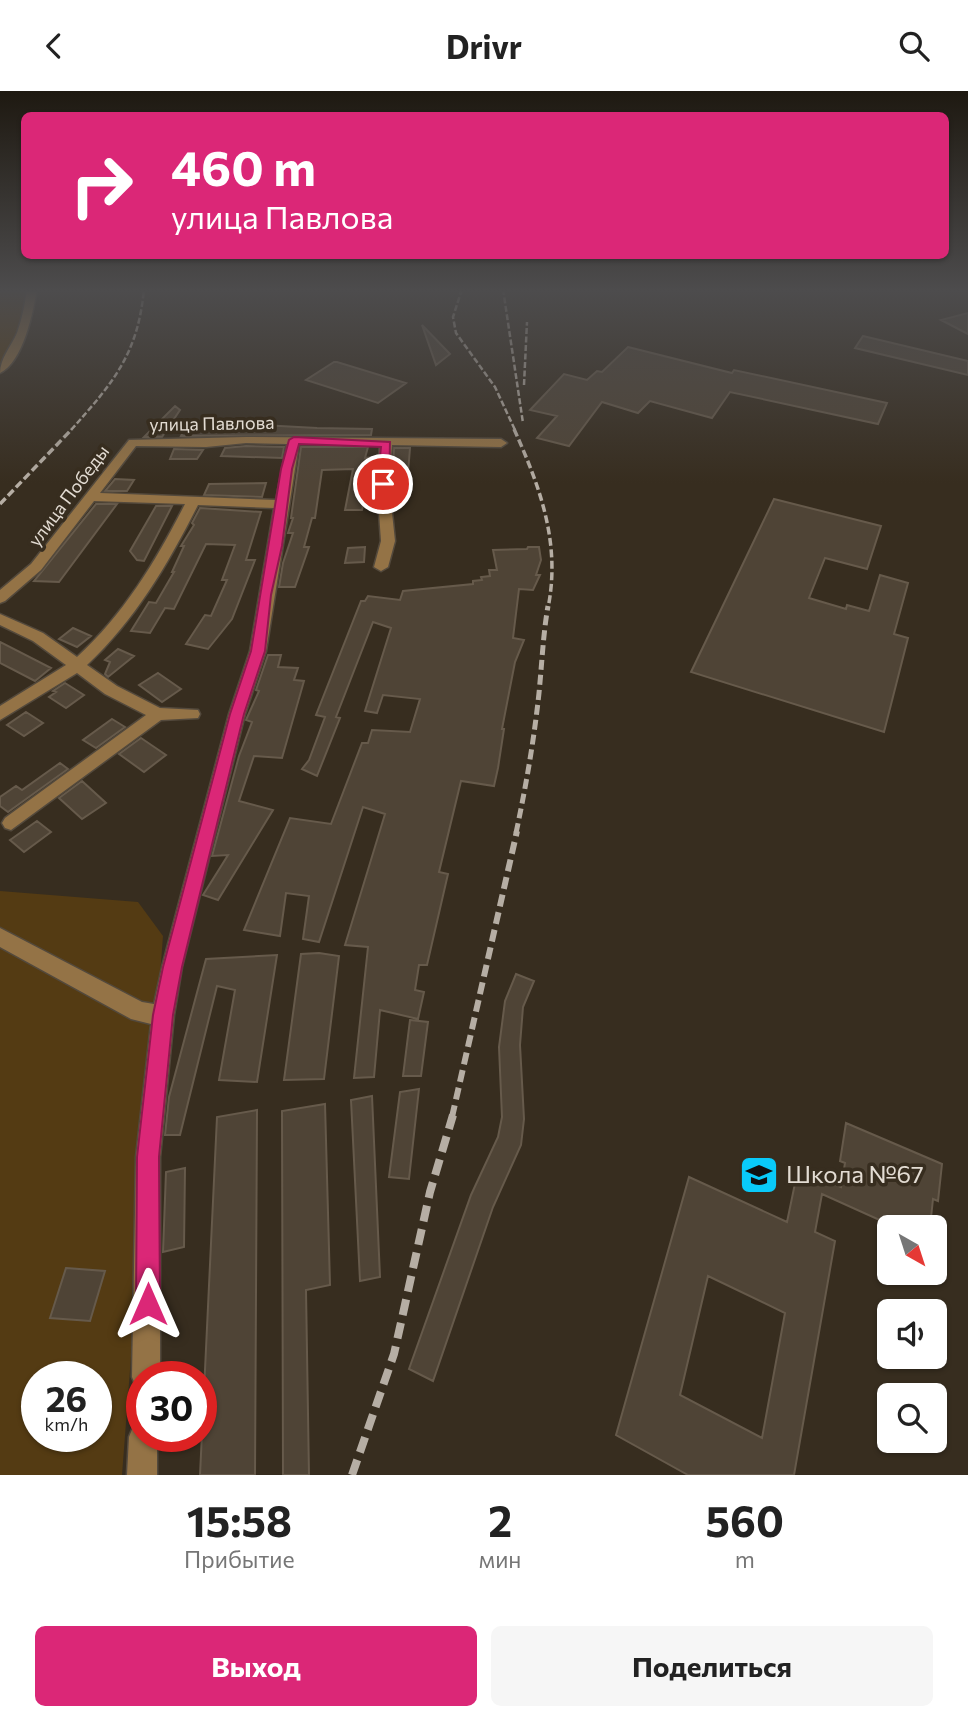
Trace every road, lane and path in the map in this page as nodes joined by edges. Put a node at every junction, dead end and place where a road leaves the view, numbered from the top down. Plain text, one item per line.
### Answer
1 (11, 354) edge
2 (0, 370) edge
3 (294, 440) junction
4 (133, 442) joint
5 (501, 443) dead end
6 (386, 444) junction
7 (93, 498) junction
8 (193, 501) junction
9 (282, 504) junction
10 (381, 567) dead end
11 (0, 598) edge
12 (0, 619) edge
13 (78, 664) junction
14 (192, 713) dead end
15 (0, 714) edge
16 (158, 714) junction
17 (11, 823) dead end
18 (0, 937) edge
19 (163, 1015) junction
20 (146, 1361) edge
21 (143, 1452) edge
22 (142, 1475) edge

1 - 2 street
3 - 4 street, улица Павлова
3 - 6 street, улица Павлова
3 - 9 street
4 - 7 street, улица Победы
5 - 6 street, улица Павлова
6 - 10 street
7 - 8 street
7 - 11 street, улица Победы
8 - 9 street
8 - 13 street
9 - 19 street
12 - 13 street
13 - 15 street
13 - 16 street
14 - 16 street
16 - 17 street
18 - 19 street
19 - 20 street
21 - 22 street

